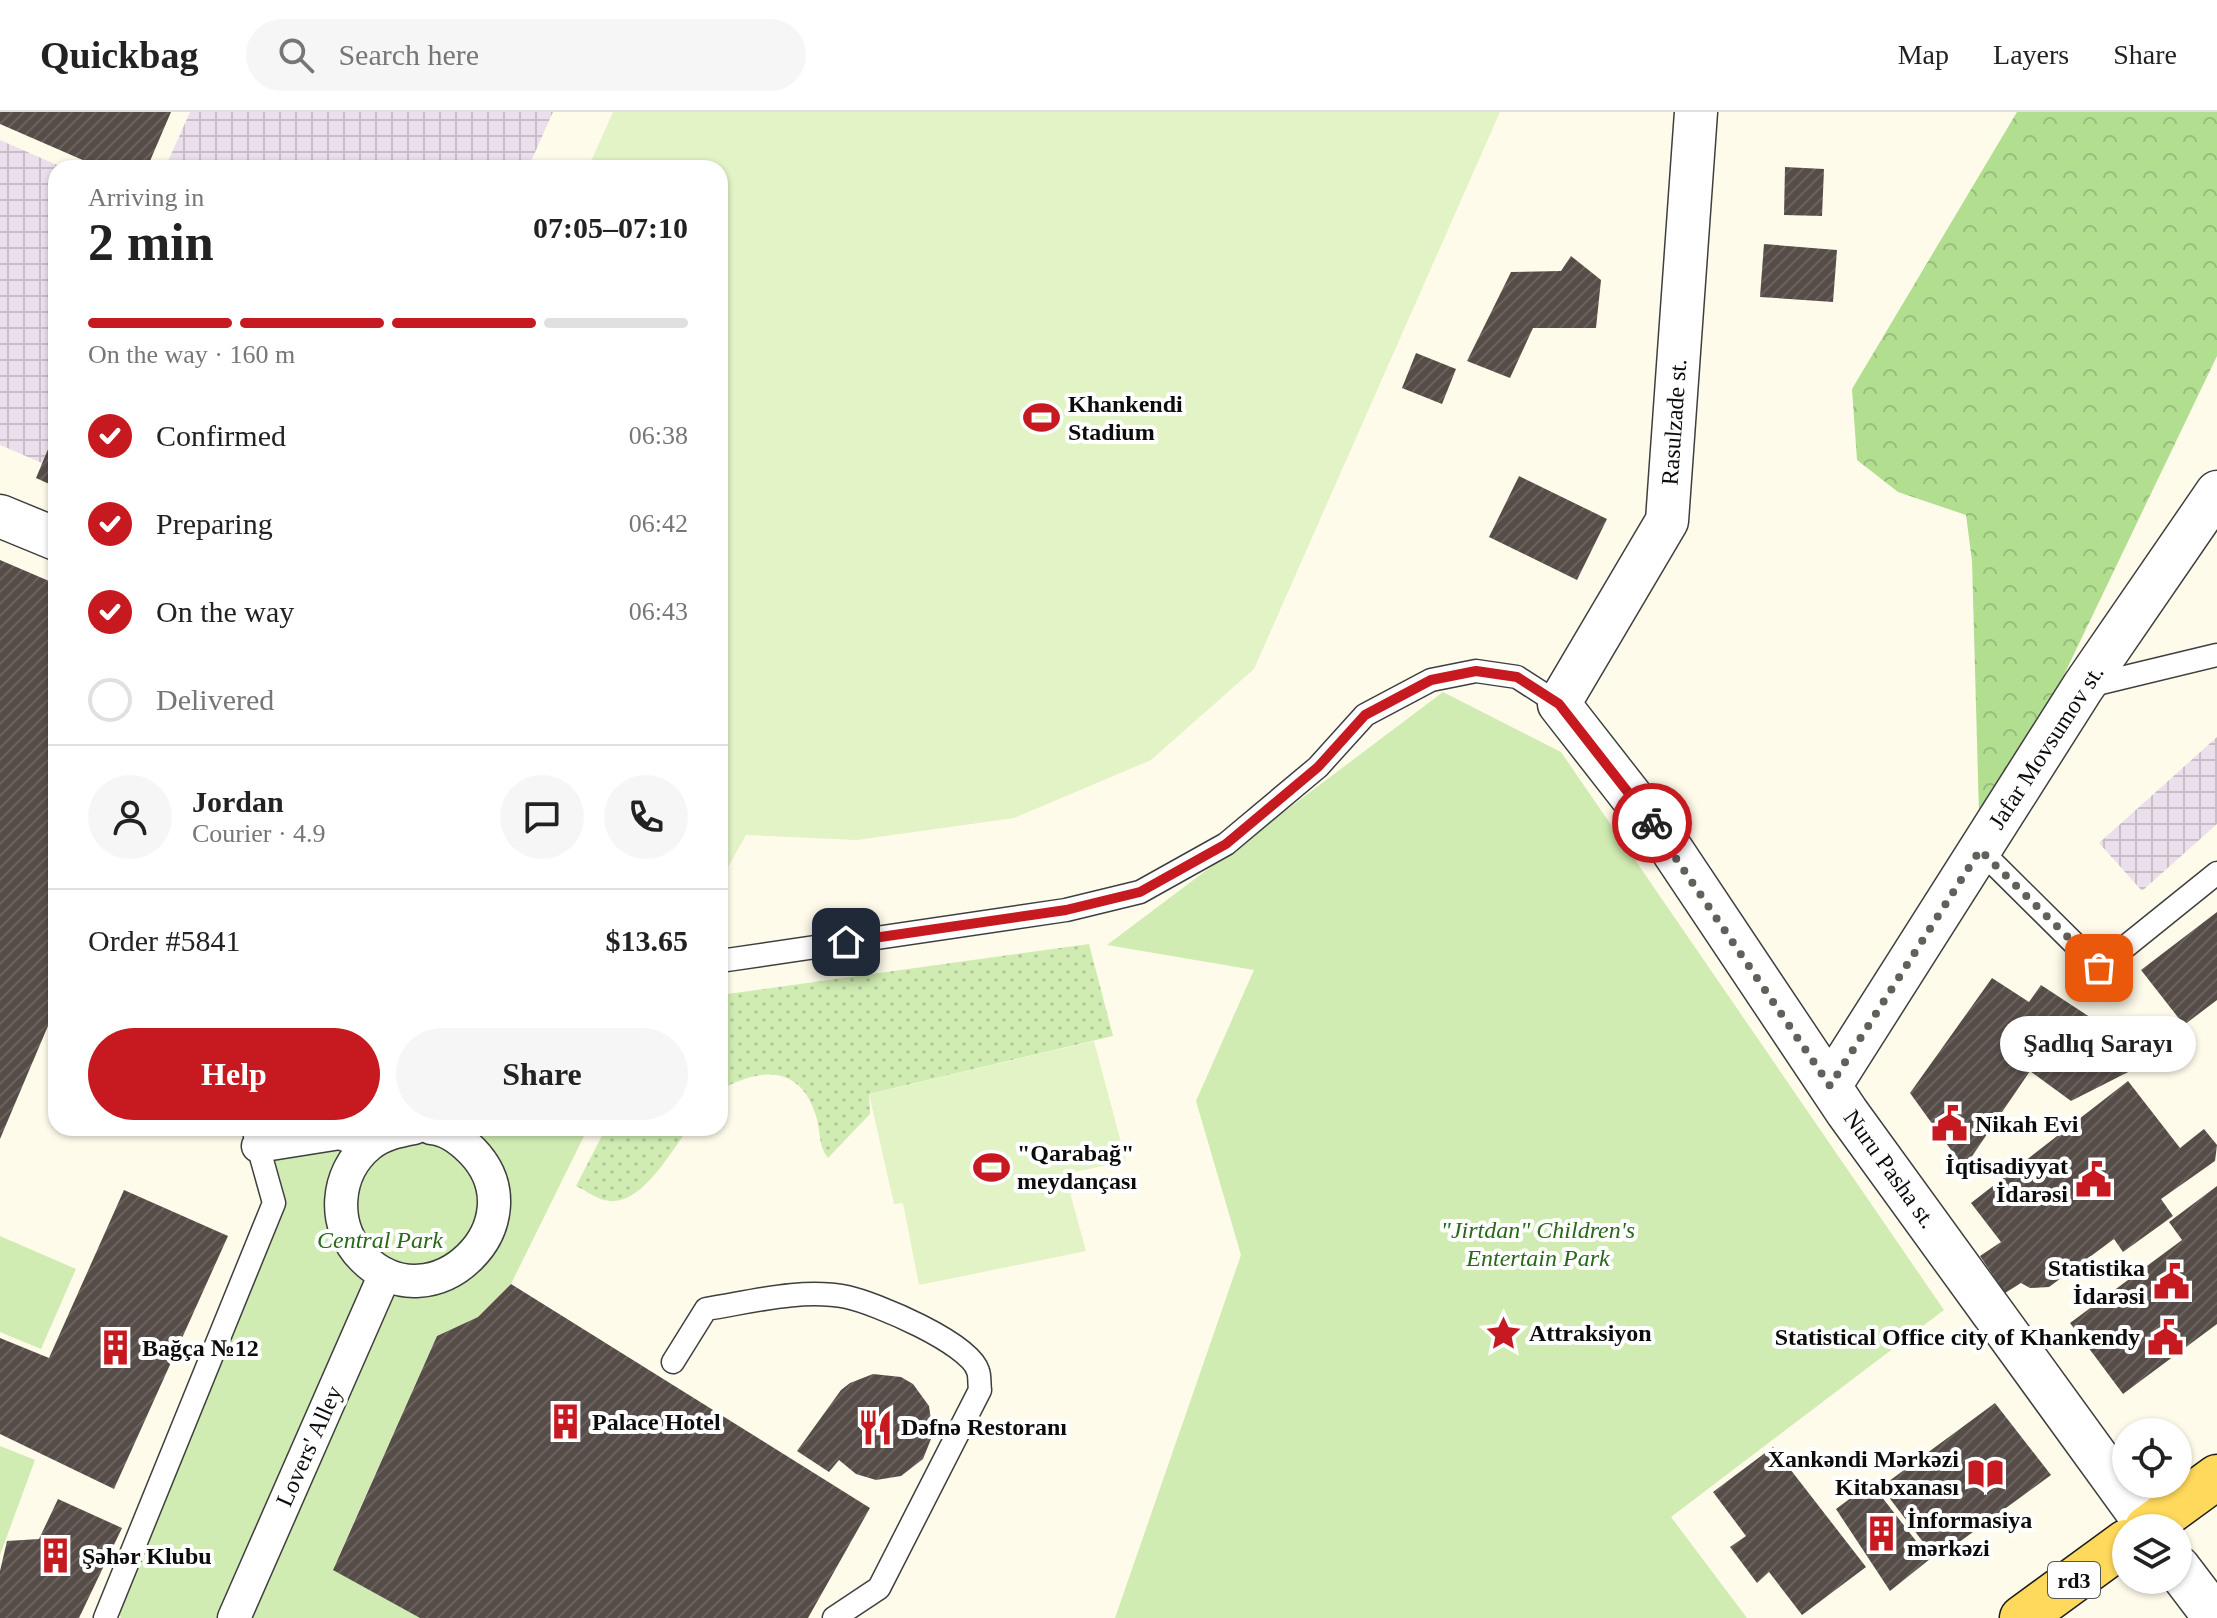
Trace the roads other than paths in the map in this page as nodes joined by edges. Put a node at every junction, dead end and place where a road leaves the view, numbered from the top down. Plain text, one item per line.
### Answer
1 (1696, 112) edge
2 (2217, 492) edge
3 (0, 516) edge
4 (48, 536) edge
5 (2217, 655) edge
6 (2083, 687) junction
7 (1559, 704) junction
8 (1980, 850) junction
9 (2217, 873) edge
10 (728, 960) edge
11 (1830, 1086) junction
12 (277, 1136) edge
13 (348, 1136) edge
14 (384, 1136) edge
15 (454, 1136) edge
16 (256, 1137) edge
17 (370, 1144) junction
18 (385, 1274) junction
19 (673, 1362) dead end
20 (2217, 1477) edge
21 (2130, 1514) edge
22 (2166, 1514) edge
23 (2112, 1553) edge
24 (2192, 1586) edge
25 (105, 1618) edge
26 (234, 1618) edge
27 (834, 1618) edge
28 (2022, 1618) edge
29 (2216, 1618) edge

1 - 7 street, Rasulzade st.
2 - 6 street, Jafar Movsumov st.
3 - 4 street
5 - 6 lane
6 - 8 street, Jafar Movsumov st.
7 - 10 lane, Nuru Pasha st.
7 - 11 street, Nuru Pasha st.
8 - 9 lane
8 - 11 street, Jafar Movsumov st.
11 - 21 street, Nuru Pasha st.
12 - 16 street
13 - 17 street
14 - 17 street
15 - 18 street
16 - 25 lane
17 - 18 street
18 - 26 street, Lovers' Alley
19 - 27 lane
20 - 22 main road, rd3
23 - 28 main road, rd3
24 - 29 street

